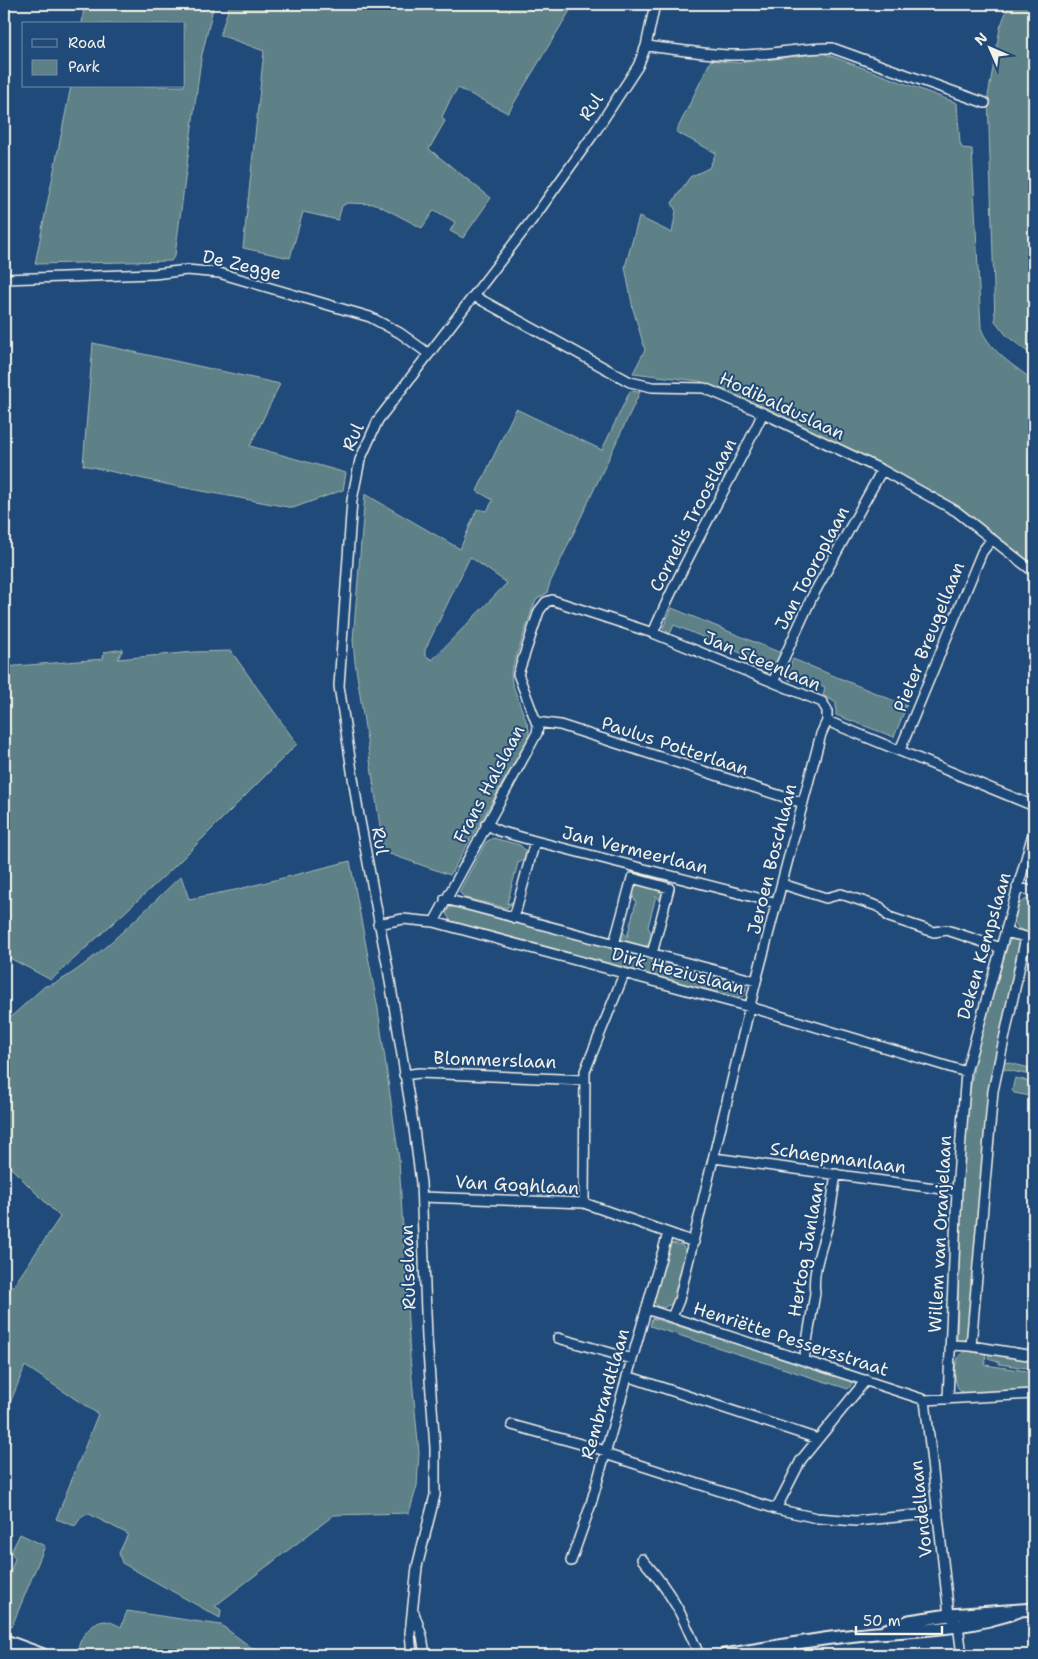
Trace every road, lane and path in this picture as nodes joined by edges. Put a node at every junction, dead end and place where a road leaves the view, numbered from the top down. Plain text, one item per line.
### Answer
1 (656, 4) edge
2 (646, 46) junction
3 (985, 103) dead end
4 (4, 278) edge
5 (474, 296) junction
6 (429, 354) junction
7 (763, 413) junction
8 (882, 470) junction
9 (992, 539) junction
10 (1034, 572) edge
11 (546, 602) joint
12 (654, 633) junction
13 (773, 682) junction
14 (827, 721) junction
15 (536, 722) junction
16 (900, 750) junction
17 (803, 803) junction
18 (1034, 806) edge
19 (486, 824) junction
20 (1034, 830) edge
21 (535, 841) junction
22 (782, 884) junction
23 (1017, 887) junction
24 (1034, 892) edge
25 (445, 899) junction
26 (777, 903) junction
27 (514, 918) junction
28 (434, 922) junction
29 (378, 924) junction
30 (1005, 932) junction
31 (1030, 938) edge
32 (614, 944) junction
33 (1001, 948) junction
34 (652, 954) junction
35 (624, 974) junction
36 (756, 981) junction
37 (750, 1007) junction
38 (966, 1072) junction
39 (404, 1075) junction
40 (584, 1080) junction
41 (714, 1158) junction
42 (836, 1174) junction
43 (956, 1191) junction
44 (422, 1197) junction
45 (584, 1203) junction
46 (668, 1233) junction
47 (694, 1242) junction
48 (646, 1309) junction
49 (672, 1317) junction
50 (558, 1338) dead end
51 (950, 1345) junction
52 (971, 1346) junction
53 (1034, 1356) edge
54 (632, 1359) junction
55 (804, 1360) junction
56 (627, 1376) junction
57 (866, 1380) junction
58 (1034, 1394) edge
59 (948, 1398) junction
60 (925, 1400) junction
61 (512, 1425) dead end
62 (818, 1439) junction
63 (606, 1453) junction
64 (776, 1509) junction
65 (938, 1513) junction
66 (642, 1559) dead end
67 (571, 1561) dead end
68 (1034, 1609) edge
69 (414, 1610) junction
70 (1019, 1611) junction
71 (949, 1616) junction
72 (958, 1625) junction
73 (875, 1633) junction
74 (4, 1641) edge
75 (42, 1655) edge
76 (412, 1655) edge
77 (425, 1655) edge
78 (699, 1655) edge
79 (724, 1655) edge
80 (962, 1655) edge

1 - 2 street, Rul
2 - 3 street
2 - 5 street, Rul
4 - 6 street, De Zegge
5 - 6 street, Rul
5 - 7 street, Hodibalduslaan
6 - 29 street, Rul
7 - 8 street, Hodibalduslaan
7 - 12 street, Cornelis Troostlaan
8 - 9 street, Hodibalduslaan
8 - 13 street, Jan Tooroplaan
9 - 10 street, Hodibalduslaan
9 - 16 street, Pieter Breugellaan
11 - 12 street, Jan Steenlaan
11 - 15 street, Frans Halslaan
12 - 13 street, Jan Steenlaan
13 - 14 street, Jan Steenlaan
14 - 16 street
14 - 17 street, Jeroen Boschlaan
15 - 17 street, Paulus Potterlaan
15 - 19 street, Frans Halslaan
16 - 18 street
17 - 22 street, Jeroen Boschlaan
19 - 21 street, Jan Vermeerlaan
19 - 25 street, Frans Halslaan
20 - 23 street, Deken Kempslaan
21 - 26 street, Jan Vermeerlaan
21 - 27 street
22 - 26 street, Jeroen Boschlaan
22 - 33 street
23 - 24 street
23 - 30 street, Deken Kempslaan
25 - 27 street, Dirk Heziuslaan
25 - 28 street, Frans Halslaan
26 - 36 street, Jeroen Boschlaan
27 - 32 street, Dirk Heziuslaan
28 - 29 street, Dirk Heziuslaan
28 - 35 street, Dirk Heziuslaan
29 - 39 street, Rulselaan
30 - 31 street
30 - 33 street, Deken Kempslaan
31 - 52 street
32 - 34 street, Dirk Heziuslaan
32 - 34 street, Dirk Heziuslaan
33 - 38 street, Deken Kempslaan
34 - 36 street, Dirk Heziuslaan
35 - 37 street, Dirk Heziuslaan
35 - 40 street
36 - 37 street, Jeroen Boschlaan
37 - 38 street, Dirk Heziuslaan
37 - 41 street
38 - 43 street, Willem van Oranjelaan
39 - 40 street, Blommerslaan
39 - 44 street, Rulselaan
40 - 45 street
41 - 42 street, Schaepmanlaan
41 - 47 street
42 - 43 street, Schaepmanlaan
42 - 55 street, Hertog Janlaan
43 - 51 street, Willem van Oranjelaan
44 - 45 street, Van Goghlaan
44 - 69 street, Rulselaan
45 - 46 street, Van Goghlaan
46 - 47 street, Van Goghlaan
46 - 48 street, Rembrandtlaan
47 - 49 street
48 - 49 street, Henriëtte Pessersstraat
48 - 54 street, Rembrandtlaan
49 - 55 street, Henriëtte Pessersstraat
50 - 54 street
51 - 52 street
51 - 59 street, Willem van Oranjelaan
52 - 53 street
54 - 56 street, Rembrandtlaan
55 - 57 street, Henriëtte Pessersstraat
56 - 62 street
56 - 63 street, Rembrandtlaan
57 - 60 street, Henriëtte Pessersstraat
57 - 62 street
58 - 59 street
59 - 60 street
60 - 65 street, Vondellaan
61 - 63 street
62 - 64 street
63 - 64 street
63 - 67 street, Rembrandtlaan
64 - 65 street
65 - 71 street, Vondellaan
66 - 78 street
68 - 70 street
69 - 76 street, Rulselaan
69 - 77 street, Rulselaan
70 - 71 street
70 - 72 street
71 - 72 street
71 - 73 street
72 - 73 street
72 - 80 street
73 - 79 street
74 - 75 main road

